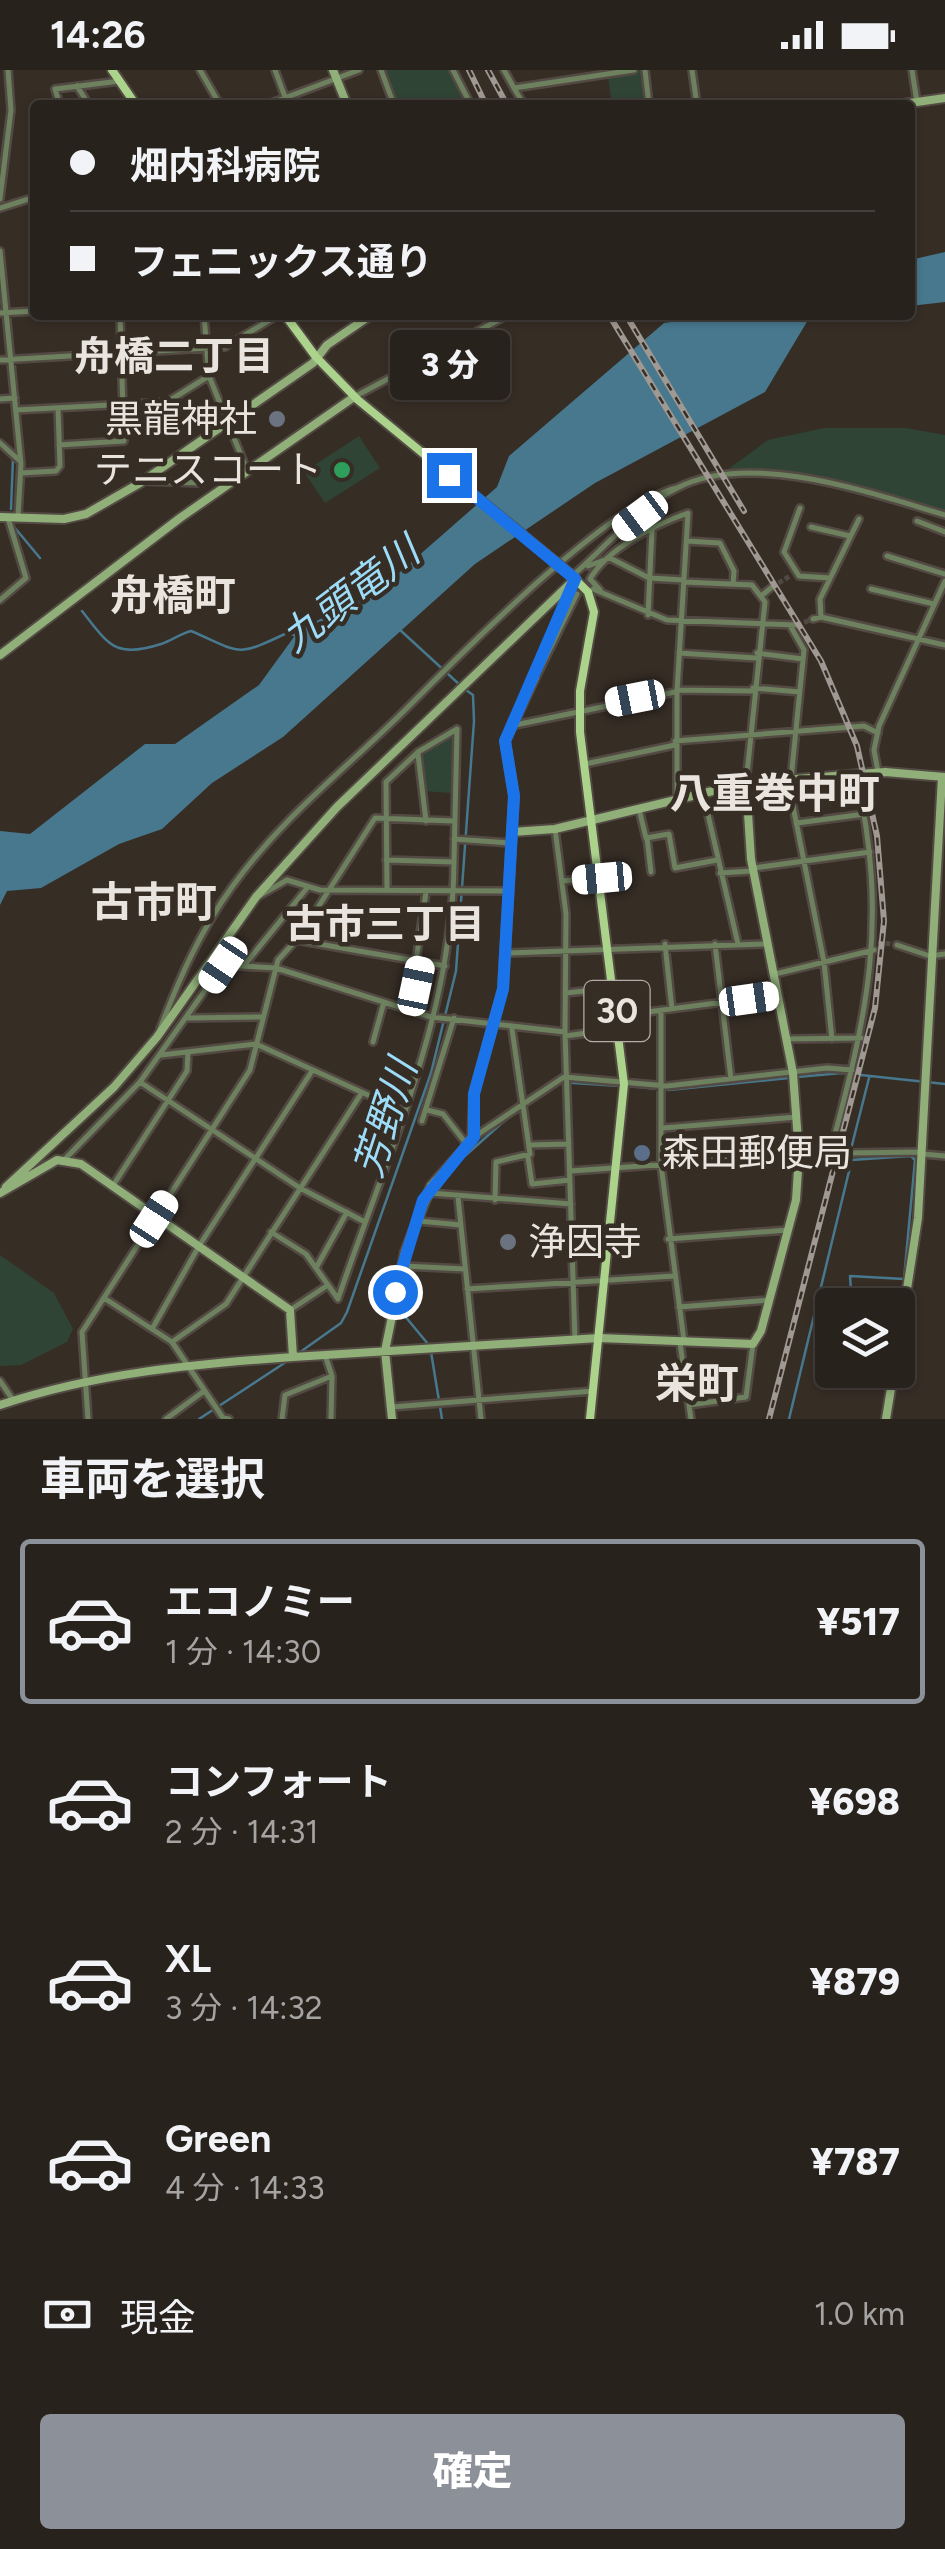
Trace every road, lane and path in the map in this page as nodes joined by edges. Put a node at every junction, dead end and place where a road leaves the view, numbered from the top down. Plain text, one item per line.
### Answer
1 (8, 70) edge
2 (112, 70) edge
3 (200, 70) edge
4 (274, 70) edge
5 (359, 70) edge
6 (381, 70) edge
7 (453, 70) edge
8 (504, 70) edge
9 (634, 70) edge
10 (644, 70) edge
11 (692, 70) edge
12 (912, 70) edge
13 (602, 72) edge
14 (335, 74) edge
15 (120, 81) junction
16 (77, 86) junction
17 (514, 88) junction
18 (945, 98) edge
19 (58, 100) edge
20 (86, 100) edge
21 (133, 100) edge
22 (217, 100) edge
23 (286, 100) edge
24 (288, 100) edge
25 (344, 100) edge
26 (392, 100) edge
27 (468, 100) edge
28 (521, 100) edge
29 (648, 100) edge
30 (696, 100) edge
31 (917, 102) joint
32 (0, 119) edge
33 (9, 120) junction
34 (0, 199) edge
35 (30, 199) edge
36 (0, 208) edge
37 (0, 250) edge
38 (1, 274) edge
39 (30, 310) edge
40 (3, 313) edge
41 (120, 320) edge
42 (204, 320) edge
43 (274, 320) edge
44 (286, 320) edge
45 (365, 320) edge
46 (499, 320) edge
47 (207, 347) junction
48 (121, 352) junction
49 (316, 358) junction
50 (11, 359) junction
51 (0, 360) edge
52 (209, 376) junction
53 (14, 398) junction
54 (357, 398) junction
55 (0, 399) edge
56 (123, 404) junction
57 (58, 408) junction
58 (16, 410) junction
59 (230, 420) junction
60 (0, 444) edge
61 (59, 445) junction
62 (22, 464) junction
63 (22, 473) junction
64 (246, 473) junction
65 (143, 481) junction
66 (202, 483) dead end
67 (677, 488) junction
68 (800, 508) dead end
69 (945, 515) edge
70 (9, 517) edge
71 (859, 519) dead end
72 (917, 521) dead end
73 (810, 528) dead end
74 (652, 530) junction
75 (945, 530) edge
76 (850, 536) junction
77 (687, 541) junction
78 (887, 556) dead end
79 (610, 558) junction
80 (580, 569) junction
81 (572, 578) junction
82 (649, 578) junction
83 (830, 578) junction
84 (945, 578) edge
85 (684, 581) junction
86 (733, 584) junction
87 (772, 587) tunnel mouth
88 (872, 589) dead end
89 (577, 594) dead end
90 (761, 596) junction
91 (0, 600) edge
92 (934, 604) junction
93 (648, 615) junction
94 (821, 617) junction
95 (813, 620) tunnel mouth
96 (682, 621) junction
97 (761, 625) junction
98 (916, 637) junction
99 (945, 645) edge
100 (680, 653) junction
101 (0, 655) edge
102 (756, 656) junction
103 (803, 659) junction
104 (536, 677) junction
105 (753, 690) junction
106 (677, 691) junction
107 (800, 692) junction
108 (579, 710) junction
109 (512, 726) junction
110 (796, 732) junction
111 (878, 733) junction
112 (749, 735) junction
113 (675, 743) junction
114 (418, 752) junction
115 (585, 764) junction
116 (878, 772) junction
117 (856, 774) junction
118 (943, 777) edge
119 (789, 779) junction
120 (746, 783) junction
121 (703, 794) junction
122 (677, 800) junction
123 (639, 809) junction
124 (865, 814) junction
125 (386, 820) junction
126 (594, 820) junction
127 (426, 821) junction
128 (454, 821) junction
129 (796, 823) junction
130 (555, 829) junction
131 (512, 832) junction
132 (647, 838) junction
133 (454, 839) junction
134 (511, 844) junction
135 (870, 852) junction
136 (386, 860) junction
137 (717, 860) junction
138 (804, 861) junction
139 (454, 862) junction
140 (753, 869) junction
141 (651, 872) dead end
142 (720, 874) junction
143 (602, 878) junction
144 (562, 881) junction
145 (308, 888) junction
146 (330, 889) junction
147 (387, 890) junction
148 (508, 891) junction
149 (426, 892) junction
150 (454, 892) junction
151 (256, 897) junction
152 (296, 940) junction
153 (666, 944) junction
154 (715, 944) junction
155 (738, 944) junction
156 (767, 944) junction
157 (875, 945) junction
158 (897, 945) tunnel mouth
159 (609, 947) junction
160 (566, 950) junction
161 (505, 953) junction
162 (945, 954) edge
163 (930, 956) junction
164 (419, 961) junction
165 (824, 962) junction
166 (245, 964) junction
167 (445, 966) junction
168 (276, 968) junction
169 (773, 974) junction
170 (614, 987) junction
171 (566, 993) junction
172 (777, 996) junction
173 (384, 1001) junction
174 (721, 1003) junction
175 (672, 1009) junction
176 (412, 1010) junction
177 (662, 1010) junction
178 (618, 1016) junction
179 (263, 1017) junction
180 (187, 1018) junction
181 (431, 1018) junction
182 (454, 1018) junction
183 (494, 1028) junction
184 (619, 1028) junction
185 (512, 1029) junction
186 (565, 1034) junction
187 (157, 1037) junction
188 (861, 1038) junction
189 (832, 1039) junction
190 (786, 1040) junction
191 (373, 1042) dead end
192 (256, 1044) junction
193 (188, 1054) junction
194 (161, 1055) junction
195 (852, 1070) junction
196 (312, 1071) junction
197 (793, 1076) junction
198 (568, 1077) junction
199 (731, 1079) junction
200 (140, 1082) junction
201 (624, 1082) junction
202 (665, 1086) junction
203 (361, 1094) junction
204 (168, 1102) junction
205 (522, 1102) junction
206 (427, 1110) junction
207 (403, 1111) junction
208 (797, 1118) junction
209 (422, 1120) dead end
210 (663, 1128) junction
211 (210, 1131) junction
212 (474, 1137) junction
213 (570, 1144) junction
214 (530, 1145) junction
215 (468, 1146) junction
216 (848, 1153) dead end
217 (920, 1153) junction
218 (800, 1155) junction
219 (945, 1156) edge
220 (528, 1157) junction
221 (256, 1158) junction
222 (64, 1160) junction
223 (661, 1164) junction
224 (617, 1168) junction
225 (570, 1171) junction
226 (570, 1180) junction
227 (112, 1187) junction
228 (300, 1188) junction
229 (0, 1192) edge
230 (428, 1192) junction
231 (458, 1197) junction
232 (495, 1200) junction
233 (571, 1204) junction
234 (346, 1212) junction
235 (154, 1219) junction
236 (414, 1220) junction
237 (364, 1222) junction
238 (461, 1225) junction
239 (788, 1230) junction
240 (271, 1232) junction
241 (668, 1239) junction
242 (199, 1246) junction
243 (401, 1266) junction
244 (316, 1268) junction
245 (465, 1269) junction
246 (674, 1276) junction
247 (243, 1277) junction
248 (606, 1280) junction
249 (573, 1282) junction
250 (328, 1285) junction
251 (907, 1288) edge
252 (468, 1289) junction
253 (104, 1298) junction
254 (769, 1300) junction
255 (678, 1308) junction
256 (290, 1310) junction
257 (152, 1329) junction
258 (600, 1338) junction
259 (575, 1340) junction
260 (172, 1342) junction
261 (682, 1342) junction
262 (753, 1344) junction
263 (473, 1346) junction
264 (384, 1351) junction
265 (325, 1356) junction
266 (293, 1357) junction
267 (185, 1364) junction
268 (332, 1376) junction
269 (85, 1380) junction
270 (0, 1381) edge
271 (891, 1388) edge
272 (593, 1390) junction
273 (204, 1391) junction
274 (478, 1398) junction
275 (13, 1400) junction
276 (0, 1404) edge
277 (689, 1405) junction
278 (391, 1408) junction
279 (88, 1419) edge
280 (166, 1419) edge
281 (229, 1419) edge
282 (282, 1419) edge
283 (331, 1419) edge
284 (392, 1419) edge
285 (481, 1419) edge
286 (590, 1419) edge
287 (691, 1419) edge
288 (886, 1419) edge

1 - 33 street
2 - 15 main road
3 - 22 street
4 - 23 street
5 - 14 street
6 - 26 street
7 - 27 street
8 - 17 street
9 - 13 street
10 - 29 street
11 - 30 street
12 - 31 street
13 - 17 street
14 - 24 street
14 - 25 street
15 - 16 street
15 - 21 main road
16 - 19 street
16 - 20 street
17 - 28 street
18 - 31 street
32 - 33 street
33 - 34 street
35 - 36 street
37 - 38 street
38 - 40 street
39 - 40 street
40 - 50 street
41 - 48 street
42 - 47 street
43 - 47 street
44 - 49 main road, 30
45 - 49 street
46 - 54 street
47 - 48 street
47 - 52 street
48 - 50 street
48 - 56 street
49 - 54 main road, 30
49 - 59 street
50 - 51 street
50 - 53 street
52 - 56 street
52 - 59 street
53 - 55 street
53 - 58 street
54 - 64 street
54 - 81 main road, 30, bridge
56 - 57 street
56 - 61 street
57 - 58 street
57 - 61 street
58 - 62 street
59 - 64 street
59 - 65 street
60 - 62 street
61 - 63 street
62 - 63 street
63 - 70 street
64 - 101 street
65 - 66 street
65 - 70 street
67 - 69 street
67 - 80 street
67 - 187 street
68 - 83 street
70 - 91 street
71 - 76 street
72 - 75 street
73 - 76 street
74 - 77 street
74 - 79 street
74 - 82 street
76 - 83 street
77 - 85 street
77 - 86 street
78 - 84 street
79 - 80 street
79 - 82 street
79 - 93 street
80 - 81 street
81 - 104 street
81 - 108 main road, 30
81 - 151 street
82 - 85 street
82 - 93 street
83 - 94 street
84 - 92 street
85 - 86 street
85 - 96 street
86 - 90 street
87 - 90 street
88 - 92 street
89 - 104 street
90 - 97 street
92 - 98 street
93 - 96 street
94 - 95 street
94 - 98 street
96 - 97 street
96 - 100 street
97 - 102 street
97 - 103 street
98 - 99 street
98 - 111 street
100 - 102 street
100 - 106 street
102 - 103 street
102 - 105 street
103 - 107 street
104 - 109 street
105 - 106 street
105 - 107 street
105 - 112 street
106 - 108 street
106 - 113 street
107 - 110 street
108 - 109 street
108 - 115 main road, 30
109 - 131 street
110 - 111 street
110 - 112 street
110 - 119 street
111 - 116 street
112 - 113 street
112 - 120 street
113 - 115 street
113 - 122 street
114 - 125 street
114 - 127 street
114 - 128 street
115 - 126 main road, 30
116 - 117 street
116 - 118 street
117 - 119 street
117 - 124 street
118 - 163 street
119 - 120 street
119 - 129 street
120 - 121 street
120 - 140 street
121 - 122 street
121 - 137 street
122 - 123 street
123 - 126 street
123 - 132 street
124 - 129 street
124 - 135 street
125 - 127 street
125 - 136 street
125 - 146 street
126 - 130 street
126 - 143 main road, 30
127 - 128 street
128 - 133 street
129 - 138 street
130 - 131 street
130 - 144 street
131 - 134 street
132 - 137 street
132 - 141 street
133 - 134 street
133 - 139 street
134 - 148 street
135 - 138 street
135 - 157 street
136 - 139 street
136 - 147 street
137 - 142 street
138 - 140 street
138 - 165 street
139 - 150 street
140 - 142 street
140 - 156 street
142 - 155 street
143 - 144 street
143 - 159 main road, 30
144 - 160 street
145 - 146 street
145 - 151 street
145 - 166 street
146 - 147 street
146 - 152 street
147 - 149 street
148 - 150 street
148 - 161 street
149 - 150 street
149 - 164 street
150 - 167 street
151 - 187 street
152 - 164 street
152 - 168 street
153 - 154 street
153 - 159 street
153 - 175 street
154 - 155 street
154 - 174 street
155 - 156 street
156 - 169 street
157 - 165 street
157 - 188 street
158 - 163 street
159 - 160 street
159 - 170 main road, 30
160 - 161 street
160 - 171 street
161 - 183 street
162 - 163 street
163 - 217 street
164 - 167 street
164 - 176 street
165 - 169 street
165 - 189 street
166 - 168 street
166 - 180 street
167 - 181 street
168 - 173 street
168 - 179 street
169 - 172 street
170 - 171 street
170 - 178 main road, 30
171 - 186 street
172 - 174 street
172 - 190 street
173 - 176 street
173 - 191 street
174 - 175 street
174 - 199 street
175 - 177 street
176 - 181 street
177 - 178 street
177 - 202 street
178 - 184 main road, 30
179 - 180 street
179 - 192 street
180 - 194 street
181 - 182 street
181 - 207 street
182 - 183 street
182 - 206 street
183 - 185 street
183 - 212 street
184 - 186 street
184 - 201 main road, 30
185 - 186 street
185 - 205 street
186 - 198 street
187 - 229 street
188 - 189 street
188 - 195 street
189 - 190 street
190 - 197 street
192 - 193 street
192 - 196 street
192 - 211 street
193 - 194 street
193 - 204 street
194 - 200 street
195 - 197 street
195 - 218 street
196 - 203 street
196 - 221 street
197 - 199 street
197 - 208 street
198 - 201 street
198 - 205 street
198 - 213 street
199 - 202 street
200 - 204 street
200 - 222 street
201 - 202 street
201 - 224 main road, 30
202 - 210 street
203 - 207 street
203 - 228 street
204 - 211 street
204 - 227 street
205 - 212 street
205 - 214 street
206 - 209 street
206 - 215 street
207 - 237 street
208 - 210 street
208 - 218 street
210 - 223 street
211 - 221 street
211 - 235 street
212 - 215 street
213 - 214 street
213 - 225 street
214 - 220 street
215 - 230 street
216 - 217 street
217 - 219 street
217 - 251 street
218 - 223 street
218 - 239 street
220 - 226 street
220 - 232 street
221 - 228 street
221 - 242 street
222 - 227 street
222 - 229 street
223 - 224 street
223 - 241 street
224 - 225 street
224 - 248 main road, 30
225 - 226 street
226 - 233 street
227 - 235 street
228 - 234 street
228 - 240 street
230 - 231 street
230 - 236 street
231 - 232 street
231 - 238 street
232 - 233 street
233 - 249 street
234 - 237 street
234 - 244 street
235 - 242 street
235 - 253 street
236 - 238 street
236 - 243 street
237 - 250 street
238 - 245 street
239 - 241 street
239 - 254 street
240 - 244 street
240 - 247 street
241 - 246 street
242 - 247 street
242 - 257 street
243 - 245 street
243 - 264 street
244 - 250 street
245 - 252 street
246 - 248 street
246 - 255 street
247 - 256 street
247 - 260 street
248 - 249 street
248 - 258 main road, 30
249 - 252 street
249 - 259 street
250 - 256 street
252 - 263 street
253 - 257 street
253 - 269 street
254 - 255 street
254 - 262 street
255 - 261 street
256 - 266 street
257 - 260 street
258 - 259 street
258 - 261 street
258 - 272 main road, 30
259 - 263 street
260 - 267 street
261 - 262 street
261 - 277 street
262 - 277 street
263 - 264 street
263 - 274 street
264 - 265 street
264 - 278 street
265 - 266 street
265 - 268 street
266 - 267 street
267 - 269 street
267 - 273 street
268 - 282 street
268 - 283 street
269 - 275 street
269 - 279 street
270 - 275 street
271 - 288 street
272 - 274 street
272 - 286 main road, 30
273 - 280 street
273 - 281 street
274 - 278 street
274 - 285 street
275 - 276 street
277 - 287 street
278 - 284 street

